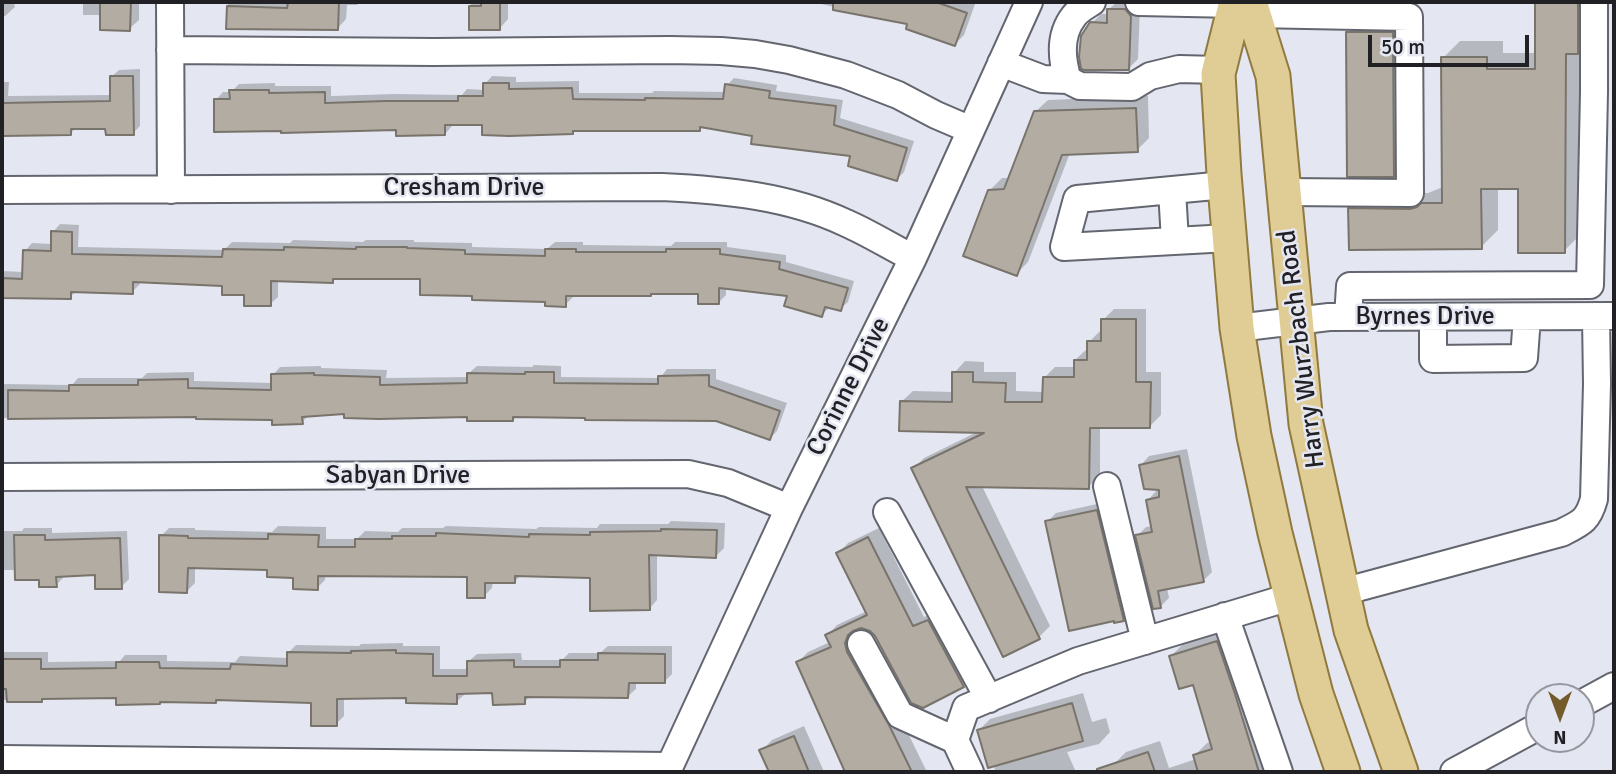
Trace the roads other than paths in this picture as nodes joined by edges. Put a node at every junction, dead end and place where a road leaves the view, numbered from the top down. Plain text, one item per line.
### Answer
1 (170, 2) edge
2 (1029, 2) edge
3 (1092, 2) edge
4 (1140, 2) edge
5 (1594, 2) edge
6 (1244, 5) edge
7 (1412, 10) edge
8 (170, 50) junction
9 (1001, 63) junction
10 (1219, 70) junction
11 (1068, 80) junction
12 (971, 130) junction
13 (1225, 185) junction
14 (2, 190) edge
15 (171, 190) junction
16 (1172, 190) junction
17 (1284, 192) junction
18 (1229, 238) junction
19 (1175, 241) junction
20 (913, 258) junction
21 (1605, 316) edge
22 (1348, 317) junction
23 (1433, 317) junction
24 (1527, 317) junction
25 (1296, 321) junction
26 (1237, 328) junction
27 (2, 477) edge
28 (1107, 486) dead end
29 (789, 508) junction
30 (887, 512) dead end
31 (1342, 592) junction
32 (1290, 597) junction
33 (1225, 616) junction
34 (1145, 641) junction
35 (861, 644) dead end
36 (1614, 686) edge
37 (1595, 696) edge
38 (989, 699) junction
39 (1525, 734) edge
40 (955, 740) junction
41 (2, 759) edge
42 (669, 769) edge
43 (970, 772) edge
44 (1279, 772) edge
45 (1343, 772) edge
46 (1401, 772) edge
47 (1454, 772) edge

1 - 8 street
2 - 9 street, Corinne Drive
3 - 11 street
4 - 6 street
5 - 22 street
6 - 7 street
6 - 10 main road, Harry Wurzbach Road
6 - 17 main road, Harry Wurzbach Road
7 - 17 street
8 - 12 street
8 - 15 street
9 - 11 street
9 - 12 street, Corinne Drive
10 - 11 street
10 - 13 main road, Harry Wurzbach Road
12 - 20 street, Corinne Drive
13 - 16 street
13 - 18 main road, Harry Wurzbach Road
14 - 15 street, Cresham Drive
15 - 20 street, Cresham Drive
16 - 19 street
16 - 19 street
17 - 25 main road, Harry Wurzbach Road
18 - 19 street
18 - 26 main road, Harry Wurzbach Road
20 - 29 street, Corinne Drive
21 - 24 street, Byrnes Drive
21 - 31 street
22 - 23 street, Byrnes Drive
22 - 25 street, Byrnes Drive
23 - 24 street, Byrnes Drive
23 - 24 street
25 - 26 street, Byrnes Drive
25 - 31 main road, Harry Wurzbach Road
26 - 32 main road, Harry Wurzbach Road
27 - 29 street, Sabyan Drive
28 - 34 street
29 - 42 street, Corinne Drive
30 - 38 street
31 - 46 main road, Harry Wurzbach Road
32 - 33 street
32 - 45 main road, Harry Wurzbach Road
33 - 34 street
33 - 44 street
34 - 38 street
35 - 40 street
36 - 37 street
38 - 40 street
39 - 47 street
40 - 43 street
41 - 42 street

